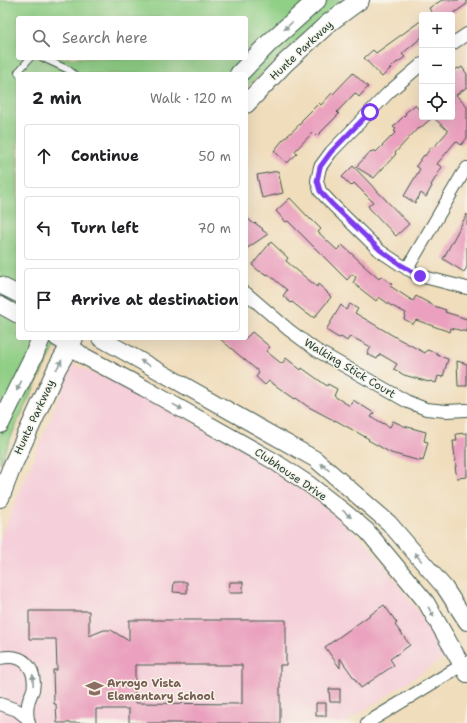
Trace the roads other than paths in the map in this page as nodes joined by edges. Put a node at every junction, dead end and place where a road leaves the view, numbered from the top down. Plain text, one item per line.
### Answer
1 (317, 0) edge
2 (360, 0) edge
3 (467, 34) edge
4 (455, 42) edge
5 (28, 60) edge
6 (47, 60) edge
7 (419, 67) edge
8 (18, 72) edge
9 (72, 72) edge
10 (241, 72) edge
11 (248, 102) edge
12 (467, 168) edge
13 (407, 269) junction
14 (0, 285) edge
15 (467, 288) edge
16 (16, 293) edge
17 (248, 296) edge
18 (0, 305) edge
19 (16, 315) edge
20 (40, 340) edge
21 (104, 340) edge
22 (67, 341) edge
23 (467, 410) edge
24 (0, 424) edge
25 (0, 498) edge
26 (467, 622) edge
27 (0, 658) edge
28 (465, 667) edge
29 (0, 704) edge
30 (28, 721) edge
31 (367, 723) edge

1 -> 10 main road
2 - 11 main road, Hunte Parkway
3 - 4 street
5 - 8 lane
6 - 9 lane
7 - 13 street
12 - 13 street
13 - 15 street
14 - 16 street
17 - 23 street, Walking Stick Court
18 - 19 street
20 -> 24 main road
26 -> 21 street, Clubhouse Drive
25 -> 22 main road, Hunte Parkway
22 -> 28 street, Clubhouse Drive
30 -> 27 street
28 - 31 street
29 - 30 street

